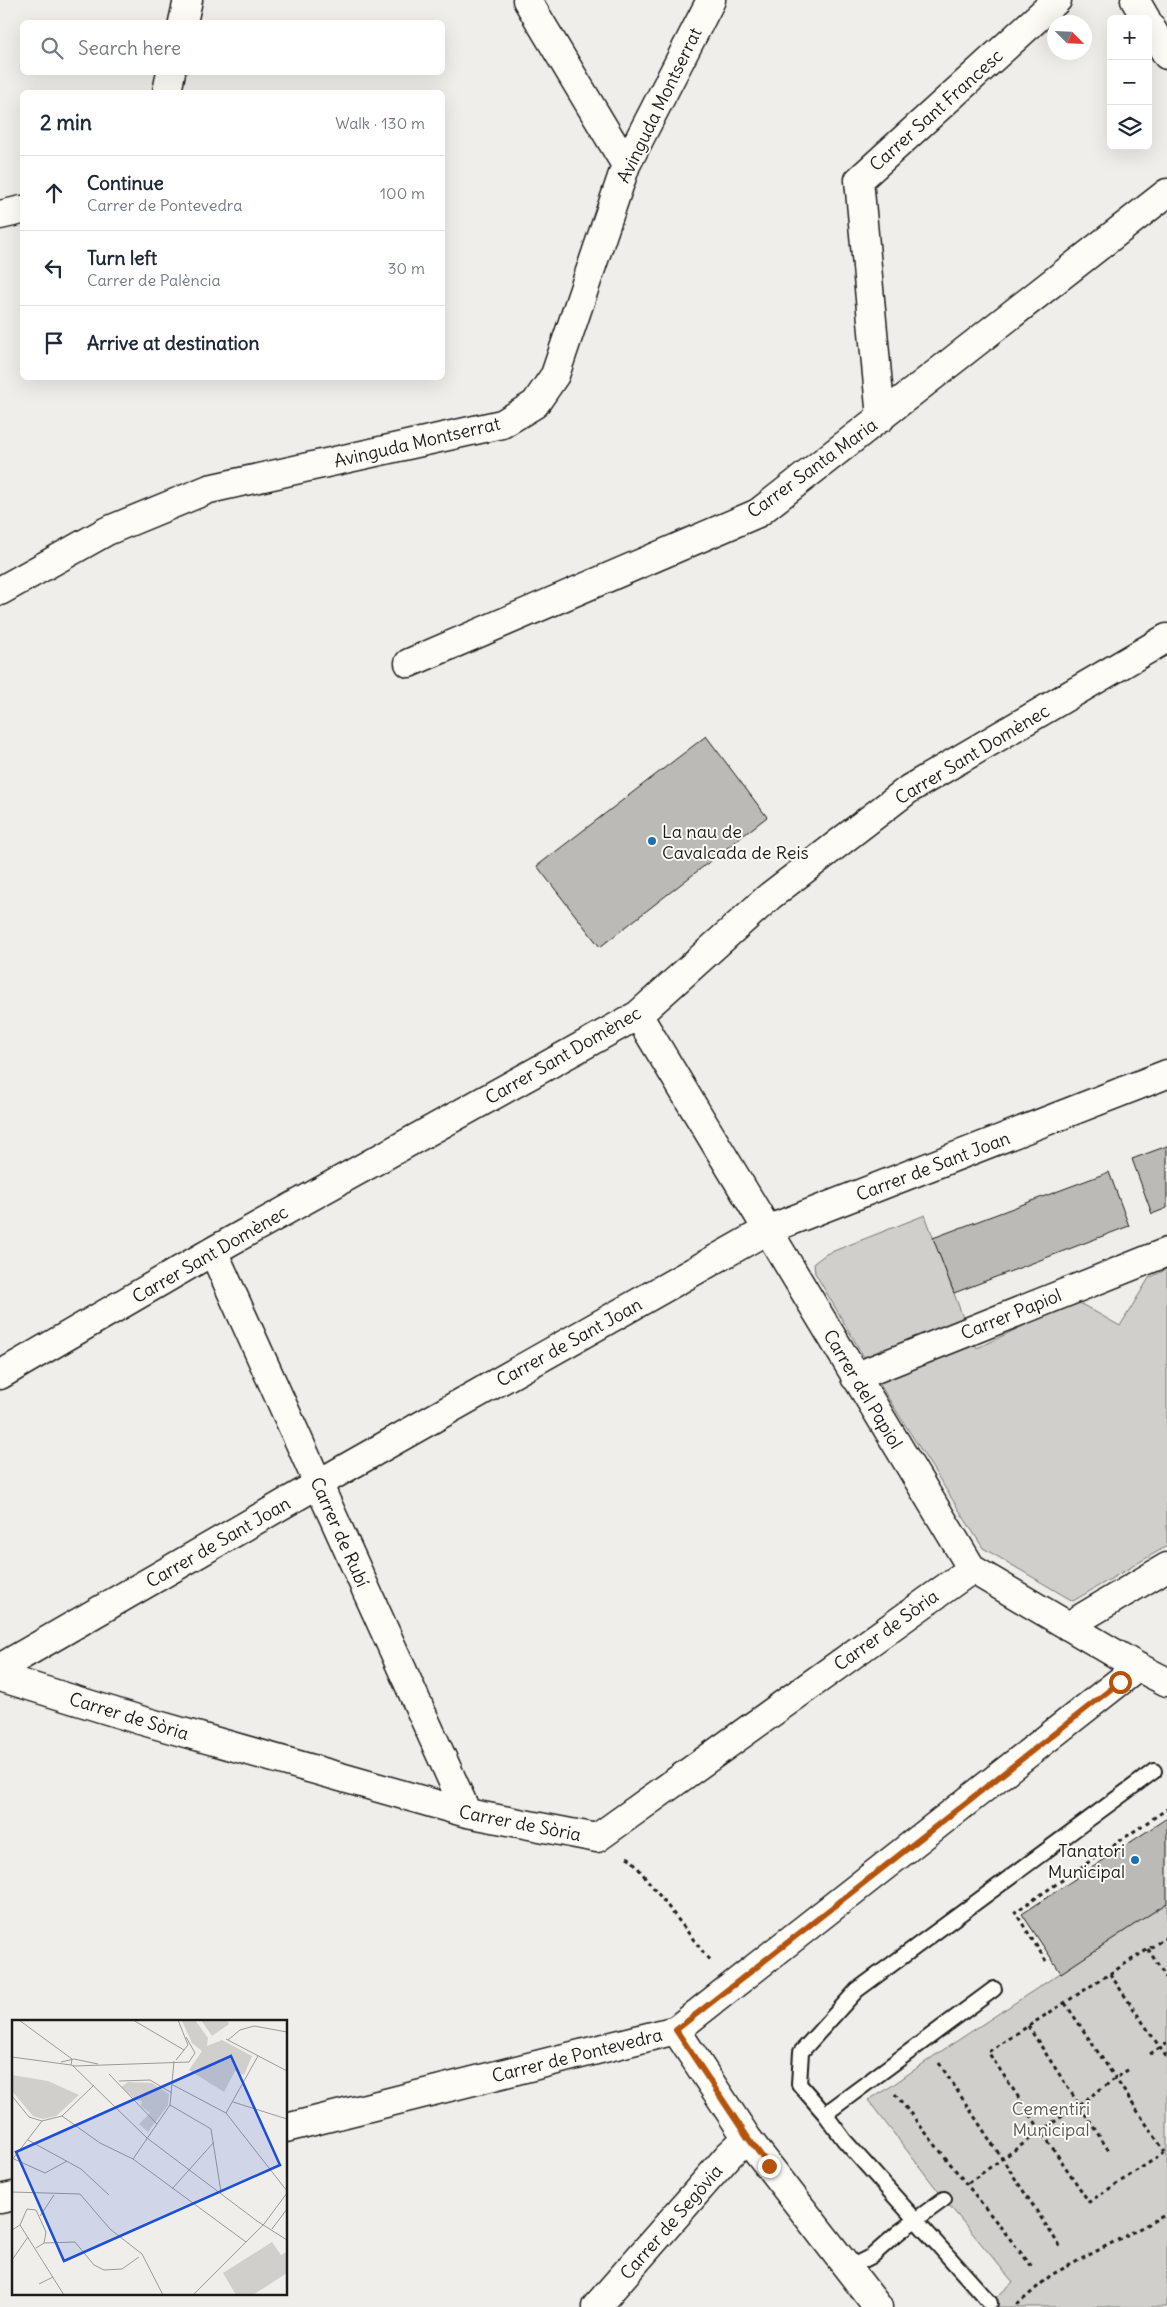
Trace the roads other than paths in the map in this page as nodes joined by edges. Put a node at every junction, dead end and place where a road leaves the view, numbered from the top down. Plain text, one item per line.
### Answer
1 (188, 0) edge
2 (527, 0) edge
3 (711, 0) edge
4 (1057, 0) edge
5 (1135, 0) edge
6 (1144, 15) edge
7 (183, 20) edge
8 (1152, 30) edge
9 (1167, 55) edge
10 (171, 75) edge
11 (167, 90) edge
12 (626, 165) junction
13 (1167, 193) edge
14 (20, 210) edge
15 (0, 214) edge
16 (881, 418) junction
17 (0, 591) edge
18 (1167, 638) edge
19 (409, 663) dead end
20 (638, 1016) junction
21 (1167, 1074) edge
22 (767, 1230) junction
23 (213, 1251) junction
24 (1167, 1252) edge
25 (0, 1375) edge
26 (855, 1377) junction
27 (318, 1484) junction
28 (1167, 1567) edge
29 (972, 1569) junction
30 (1068, 1626) junction
31 (0, 1668) edge
32 (1138, 1668) junction
33 (0, 1677) edge
34 (1167, 1682) edge
35 (1154, 1771) dead end
36 (467, 1813) junction
37 (994, 1989) dead end
38 (676, 2030) junction
39 (826, 2114) junction
40 (288, 2127) edge
41 (748, 2138) junction
42 (944, 2199) road end
43 (915, 2220) junction
44 (848, 2268) junction
45 (990, 2304) dead end
46 (596, 2307) edge
47 (878, 2307) edge

1 - 7 street
2 - 12 street
3 - 12 street, Avinguda Montserrat
4 - 16 street, Carrer Sant Francesc
5 - 6 street
8 - 9 street
10 - 11 street
12 - 17 street, Avinguda Montserrat
13 - 16 street, Carrer Santa Maria
14 - 15 street
16 - 19 street, Carrer Santa Maria
18 - 20 street, Carrer Sant Domènec
20 - 22 street, Carrer del Papiol
20 - 23 street, Carrer Sant Domènec
21 - 22 street, Carrer de Sant Joan
22 - 26 street, Carrer del Papiol
22 - 27 street, Carrer de Sant Joan
23 - 25 street, Carrer Sant Domènec
23 - 27 street, Carrer de Rubí
24 - 26 street, Carrer Papiol
26 - 29 street, Carrer del Papiol
27 - 31 street, Carrer de Sant Joan
27 - 36 street, Carrer de Rubí
28 - 30 street
29 - 30 street, Carrer del Papiol
29 - 36 street, Carrer de Sòria
30 - 32 street, Carrer del Papiol
32 - 34 street, Carrer del Papiol
32 - 38 street, Carrer de Pontevedra
33 - 36 street, Carrer de Sòria
35 - 39 lane
37 - 39 lane
38 - 40 street, Carrer de Pontevedra
38 - 41 street
39 - 43 lane
41 - 44 street
41 - 46 street, Carrer de Segòvia
42 - 43 lane
43 - 44 lane
43 - 45 lane
44 - 47 street

